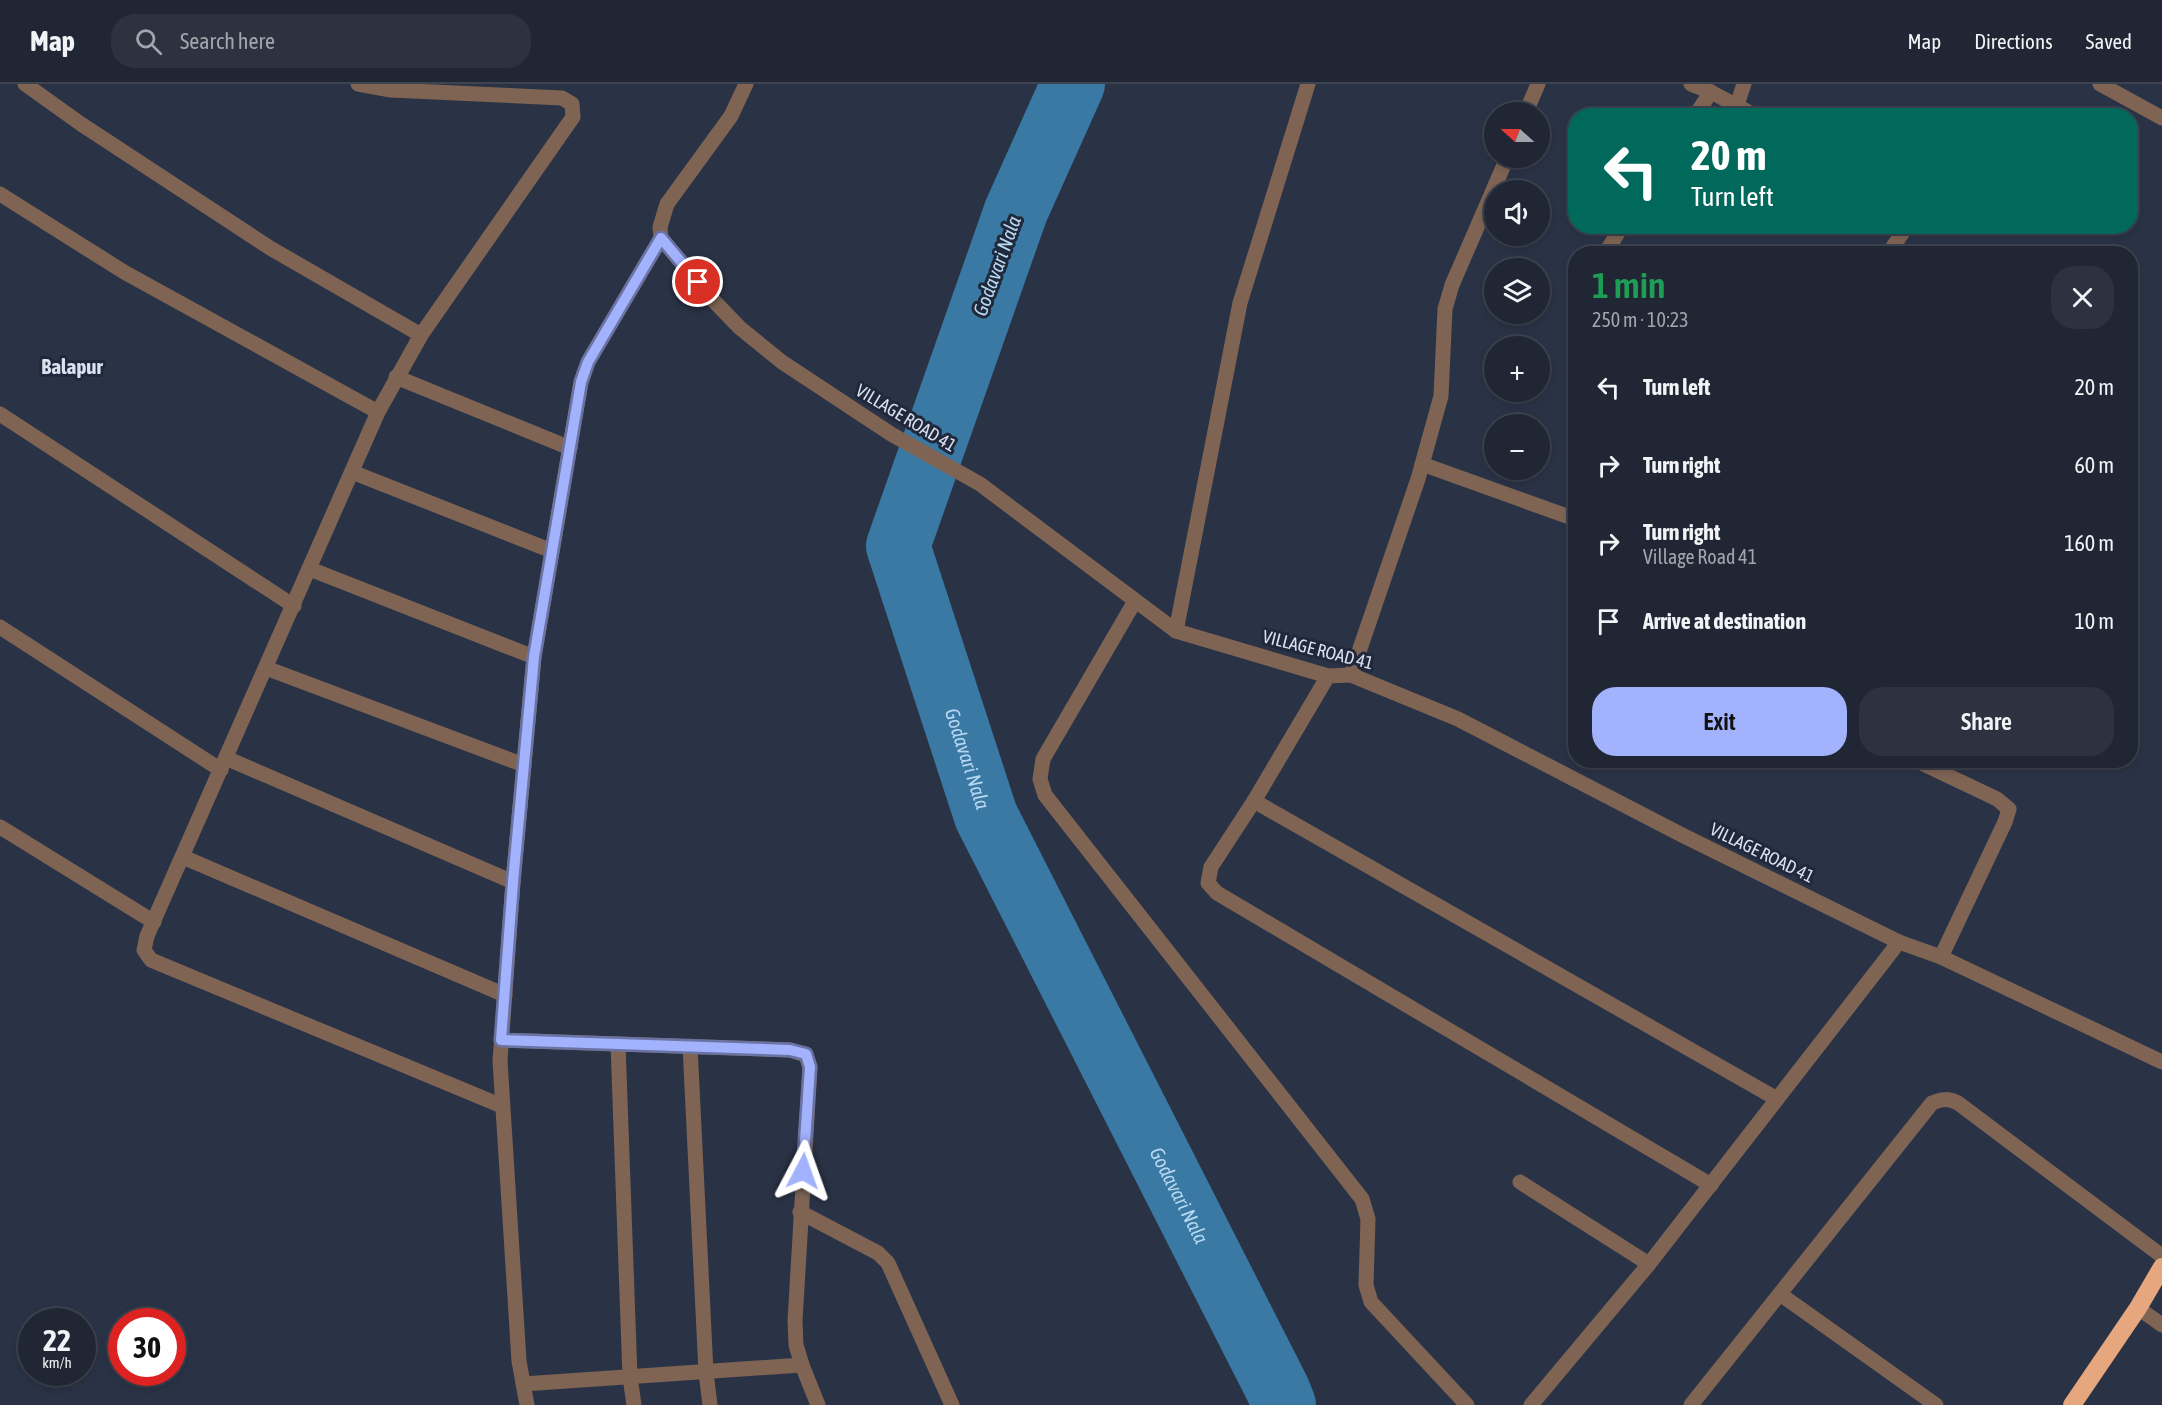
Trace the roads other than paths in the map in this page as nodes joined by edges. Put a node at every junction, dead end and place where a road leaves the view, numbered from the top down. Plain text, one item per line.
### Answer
1 (25, 84) edge
2 (358, 84) edge
3 (746, 84) edge
4 (1308, 84) edge
5 (1538, 84) edge
6 (1691, 84) edge
7 (1744, 84) edge
8 (2100, 84) edge
9 (504, 90) edge
10 (1711, 92) junction
11 (1530, 102) edge
12 (1737, 105) junction
13 (1700, 108) edge
14 (1742, 108) edge
15 (2162, 118) edge
16 (1503, 168) edge
17 (0, 194) edge
18 (661, 238) junction
19 (421, 335) junction
20 (396, 377) junction
21 (378, 412) junction
22 (0, 414) edge
23 (570, 448) junction
24 (1422, 464) junction
25 (352, 472) junction
26 (1568, 516) edge
27 (552, 551) junction
28 (310, 569) junction
29 (1135, 600) junction
30 (294, 606) junction
31 (0, 627) edge
32 (1176, 631) junction
33 (534, 657) junction
34 (266, 668) junction
35 (1351, 675) junction
36 (1328, 676) junction
37 (223, 764) junction
38 (524, 765) junction
39 (1931, 768) edge
40 (1254, 801) junction
41 (0, 827) edge
42 (183, 857) junction
43 (513, 882) junction
44 (154, 922) junction
45 (1899, 942) junction
46 (1941, 957) junction
47 (505, 995) junction
48 (501, 1040) junction
49 (618, 1044) junction
50 (690, 1046) junction
51 (2162, 1062) edge
52 (1777, 1099) junction
53 (502, 1106) junction
54 (1520, 1182) dead end
55 (1711, 1185) junction
56 (800, 1212) junction
57 (2162, 1256) edge
58 (1650, 1264) junction
59 (2162, 1267) edge
60 (1780, 1294) junction
61 (2138, 1308) junction
62 (2162, 1325) edge
63 (802, 1365) junction
64 (706, 1372) junction
65 (630, 1377) junction
66 (523, 1384) junction
67 (527, 1405) edge
68 (634, 1405) edge
69 (710, 1405) edge
70 (818, 1405) edge
71 (952, 1405) edge
72 (1467, 1405) edge
73 (1532, 1405) edge
74 (1691, 1405) edge
75 (1936, 1405) edge
76 (2072, 1405) edge

1 - 19 street
2 - 9 street
3 - 18 street
4 - 32 street
5 - 11 street
6 - 10 street
7 - 12 street
8 - 15 street
9 - 19 street
10 - 12 street
10 - 13 street
12 - 14 street
16 - 24 street
17 - 21 street
18 - 23 street
18 - 29 street, VILLAGE ROAD 41
19 - 20 street
20 - 21 street
20 - 23 street
21 - 25 street
22 - 30 street
23 - 27 street
24 - 26 street
24 - 35 street
25 - 27 street
25 - 28 street
27 - 33 street
28 - 30 street
28 - 33 street
29 - 32 street, VILLAGE ROAD 41
29 - 72 street
30 - 34 street
31 - 37 street
32 - 36 street, VILLAGE ROAD 41
33 - 38 street
34 - 37 street
34 - 38 street
35 - 36 street, VILLAGE ROAD 41
35 - 45 street, VILLAGE ROAD 41
36 - 40 street
37 - 42 street
37 - 43 street
38 - 43 street
39 - 46 street
40 - 52 street
40 - 55 street
41 - 44 street
42 - 44 street
42 - 47 street
43 - 47 street
44 - 53 street
45 - 46 street, VILLAGE ROAD 41
45 - 52 street
46 - 51 street, VILLAGE ROAD 41
47 - 48 street
48 - 49 street
48 - 53 street
49 - 50 street
49 - 65 street
50 - 56 street
50 - 64 street
52 - 55 street
53 - 66 street
54 - 58 street
55 - 58 street
56 - 63 street
56 - 71 street
57 - 60 street
58 - 73 street
59 - 61 highway
60 - 74 street
60 - 75 street
61 - 62 street
61 - 76 highway
63 - 64 street
63 - 70 street
64 - 65 street
64 - 69 street
65 - 66 street
65 - 68 street
66 - 67 street

